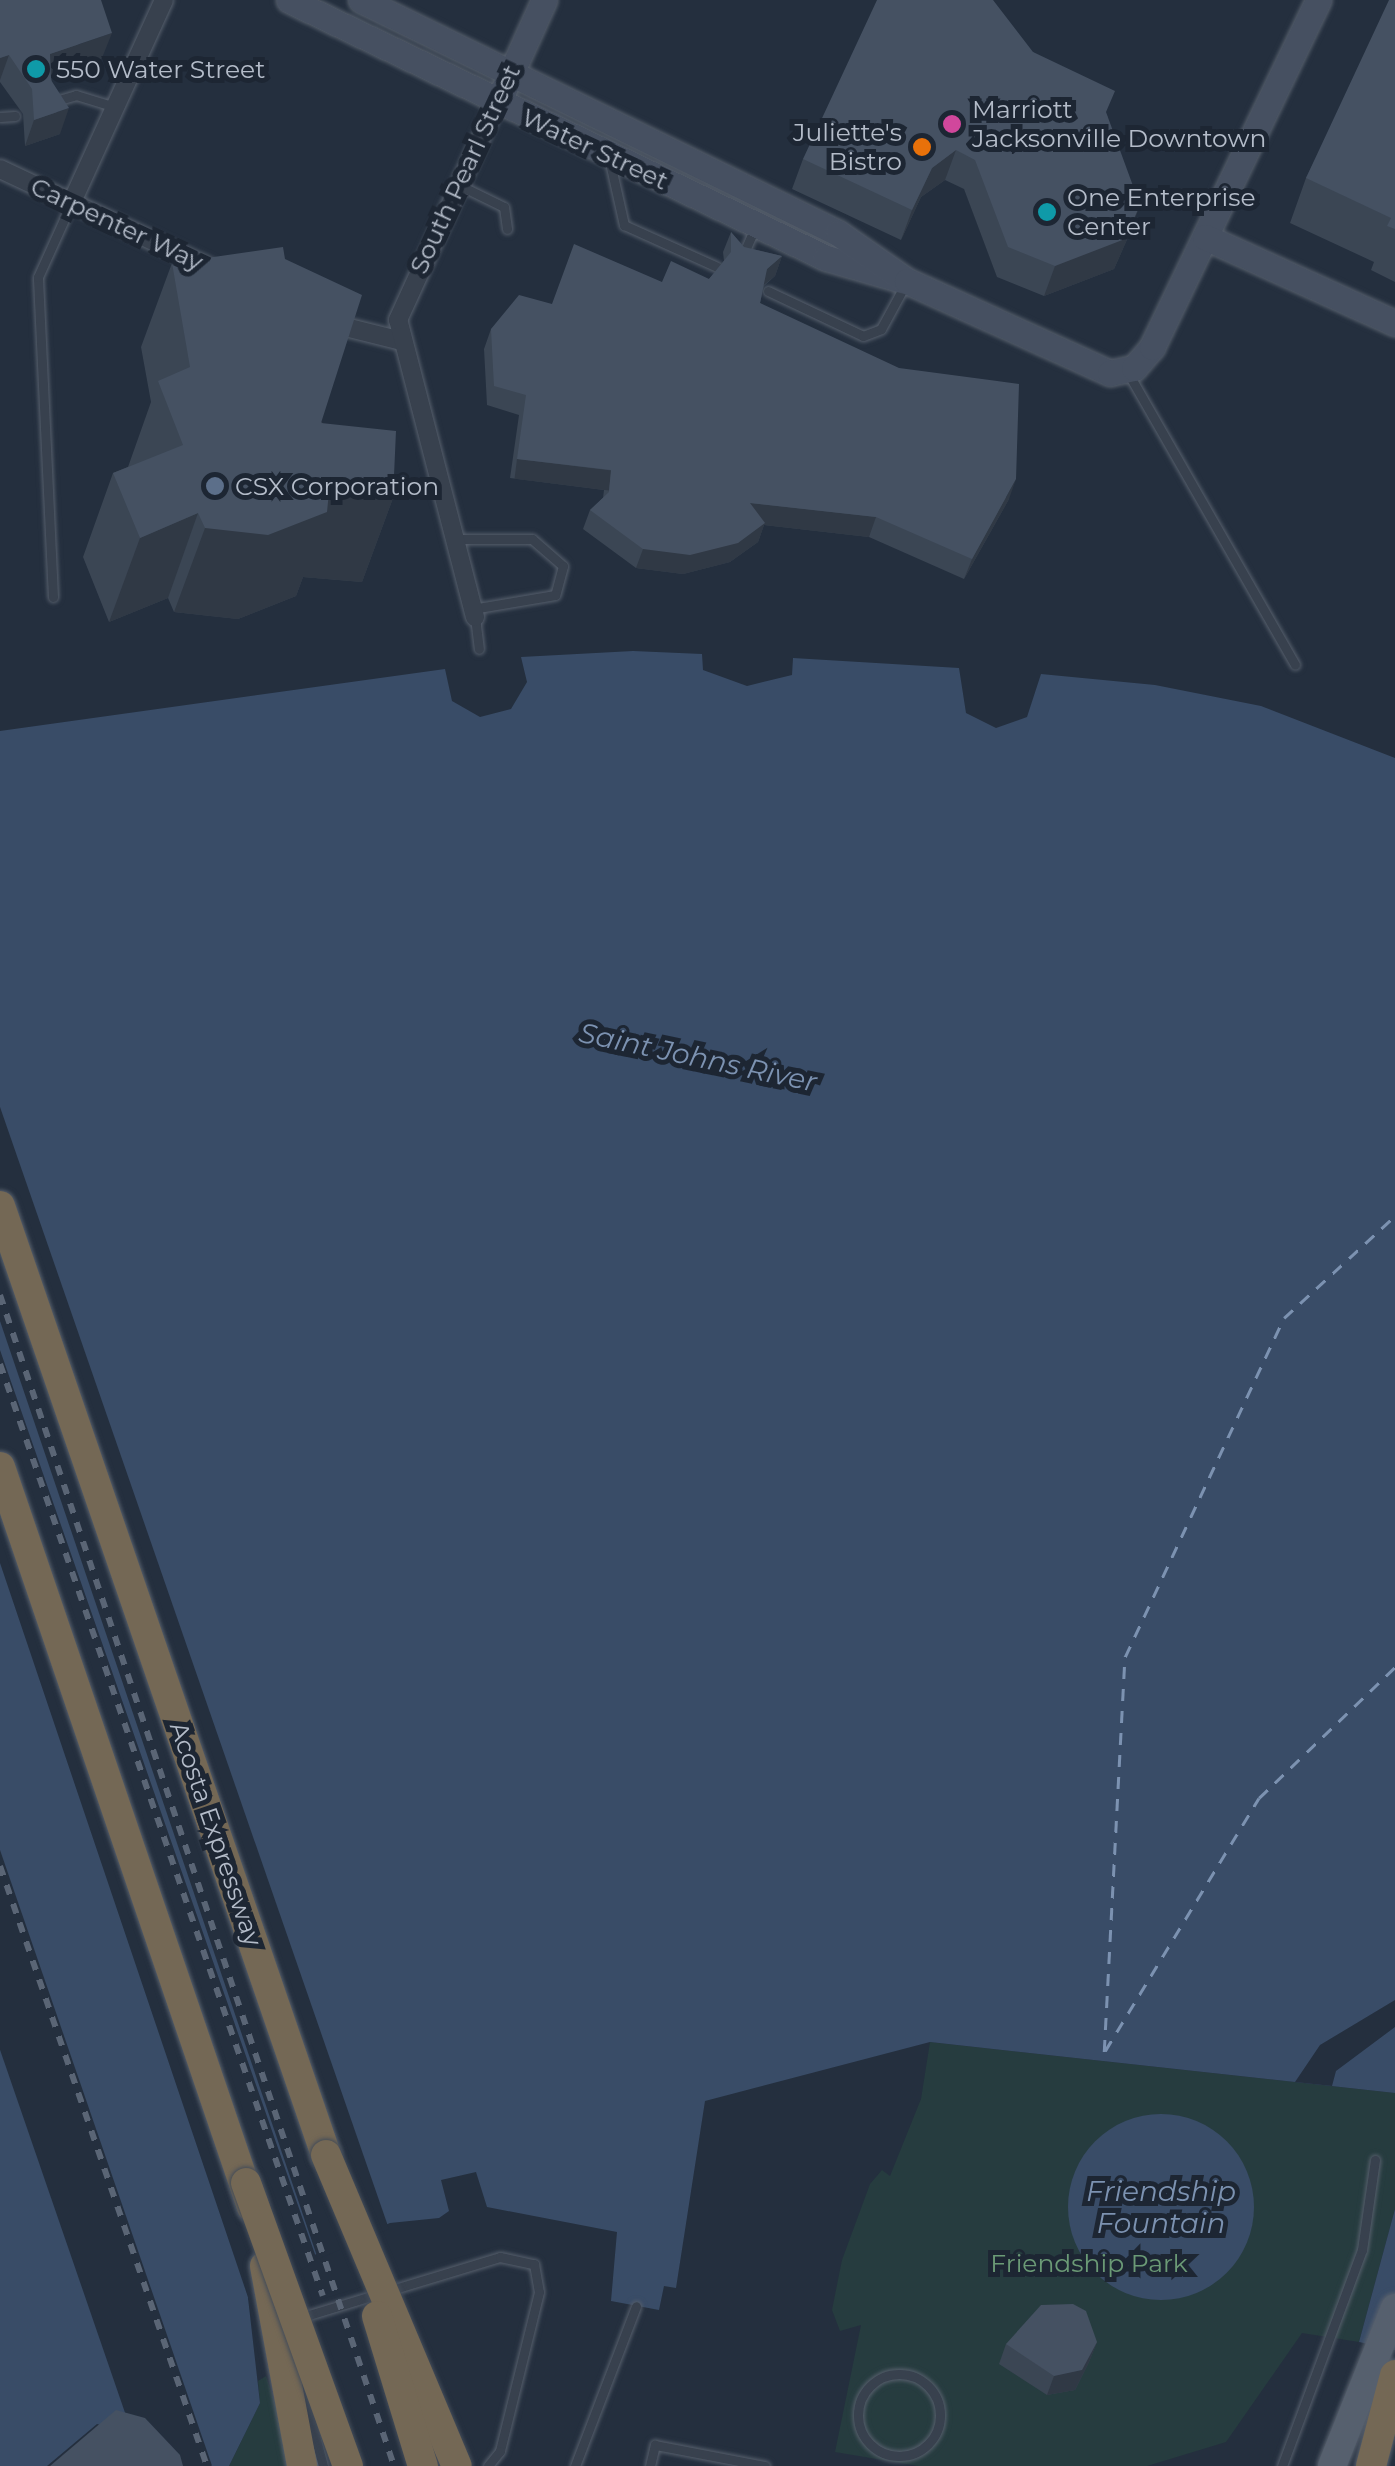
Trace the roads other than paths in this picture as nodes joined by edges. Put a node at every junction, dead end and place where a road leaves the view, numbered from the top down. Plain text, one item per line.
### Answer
1 (164, 0) edge
2 (289, 0) edge
3 (361, 0) edge
4 (544, 0) edge
5 (1318, 0) edge
6 (509, 76) junction
7 (49, 103) edge
8 (497, 103) junction
9 (115, 107) junction
10 (14, 116) dead end
11 (0, 117) edge
12 (609, 156) junction
13 (0, 169) edge
14 (458, 184) junction
15 (768, 200) junction
16 (70, 204) junction
17 (756, 225) junction
18 (508, 229) dead end
19 (1205, 236) junction
20 (741, 260) edge
21 (717, 267) edge
22 (229, 277) edge
23 (907, 280) junction
24 (768, 291) edge
25 (1334, 299) junction
26 (316, 317) edge
27 (1395, 323) edge
28 (400, 340) junction
29 (1395, 342) edge
30 (1126, 371) junction
31 (454, 539) junction
32 (54, 597) dead end
33 (473, 613) junction
34 (479, 649) dead end
35 (1295, 665) dead end
36 (0, 1206) edge
37 (0, 1467) edge
38 (326, 2155) junction
39 (1375, 2160) dead end
40 (246, 2183) junction
41 (636, 2306) dead end
42 (1395, 2308) edge
43 (1395, 2376) edge
44 (897, 2461) edge
45 (302, 2466) edge
46 (323, 2466) edge
47 (348, 2466) edge
48 (422, 2466) edge
49 (457, 2466) edge
50 (488, 2466) edge
51 (575, 2466) edge
52 (650, 2466) edge
53 (765, 2466) edge
54 (1282, 2466) edge
55 (1332, 2466) edge
56 (1371, 2466) edge

1 - 9 street
2 - 8 street, Water Street
3 - 6 street, Water Street
4 - 6 street, South Pearl Street
5 - 19 street
6 - 8 street, South Pearl Street
6 - 15 street, Water Street
7 - 9 lane
8 - 12 street, Water Street
8 - 14 street, South Pearl Street
9 - 16 street
10 - 11 lane
12 - 17 street, Water Street
12 - 21 lane
13 - 16 street, Carpenter Way
14 - 18 lane
14 - 28 street, South Pearl Street
15 - 17 street
15 - 23 street, Water Street
16 - 22 street, Carpenter Way
16 - 32 lane
17 - 20 lane
17 - 23 street, Water Street
19 - 25 street
19 - 30 street
23 - 24 lane
23 - 30 street, Water Street
25 - 27 street
25 - 29 street
26 - 28 street
28 - 31 street
30 - 35 lane
31 - 33 street
31 - 33 lane
33 - 34 lane
36 - 38 highway, Acosta Expressway
37 - 40 highway
38 - 48 highway, Acosta Expressway, bridge
38 - 49 highway, bridge
39 - 54 lane
40 - 45 highway, bridge
40 - 47 highway, bridge
41 - 51 lane
42 - 55 main road
43 - 56 highway
44 - 44 lane
46 - 50 lane
52 - 53 lane

